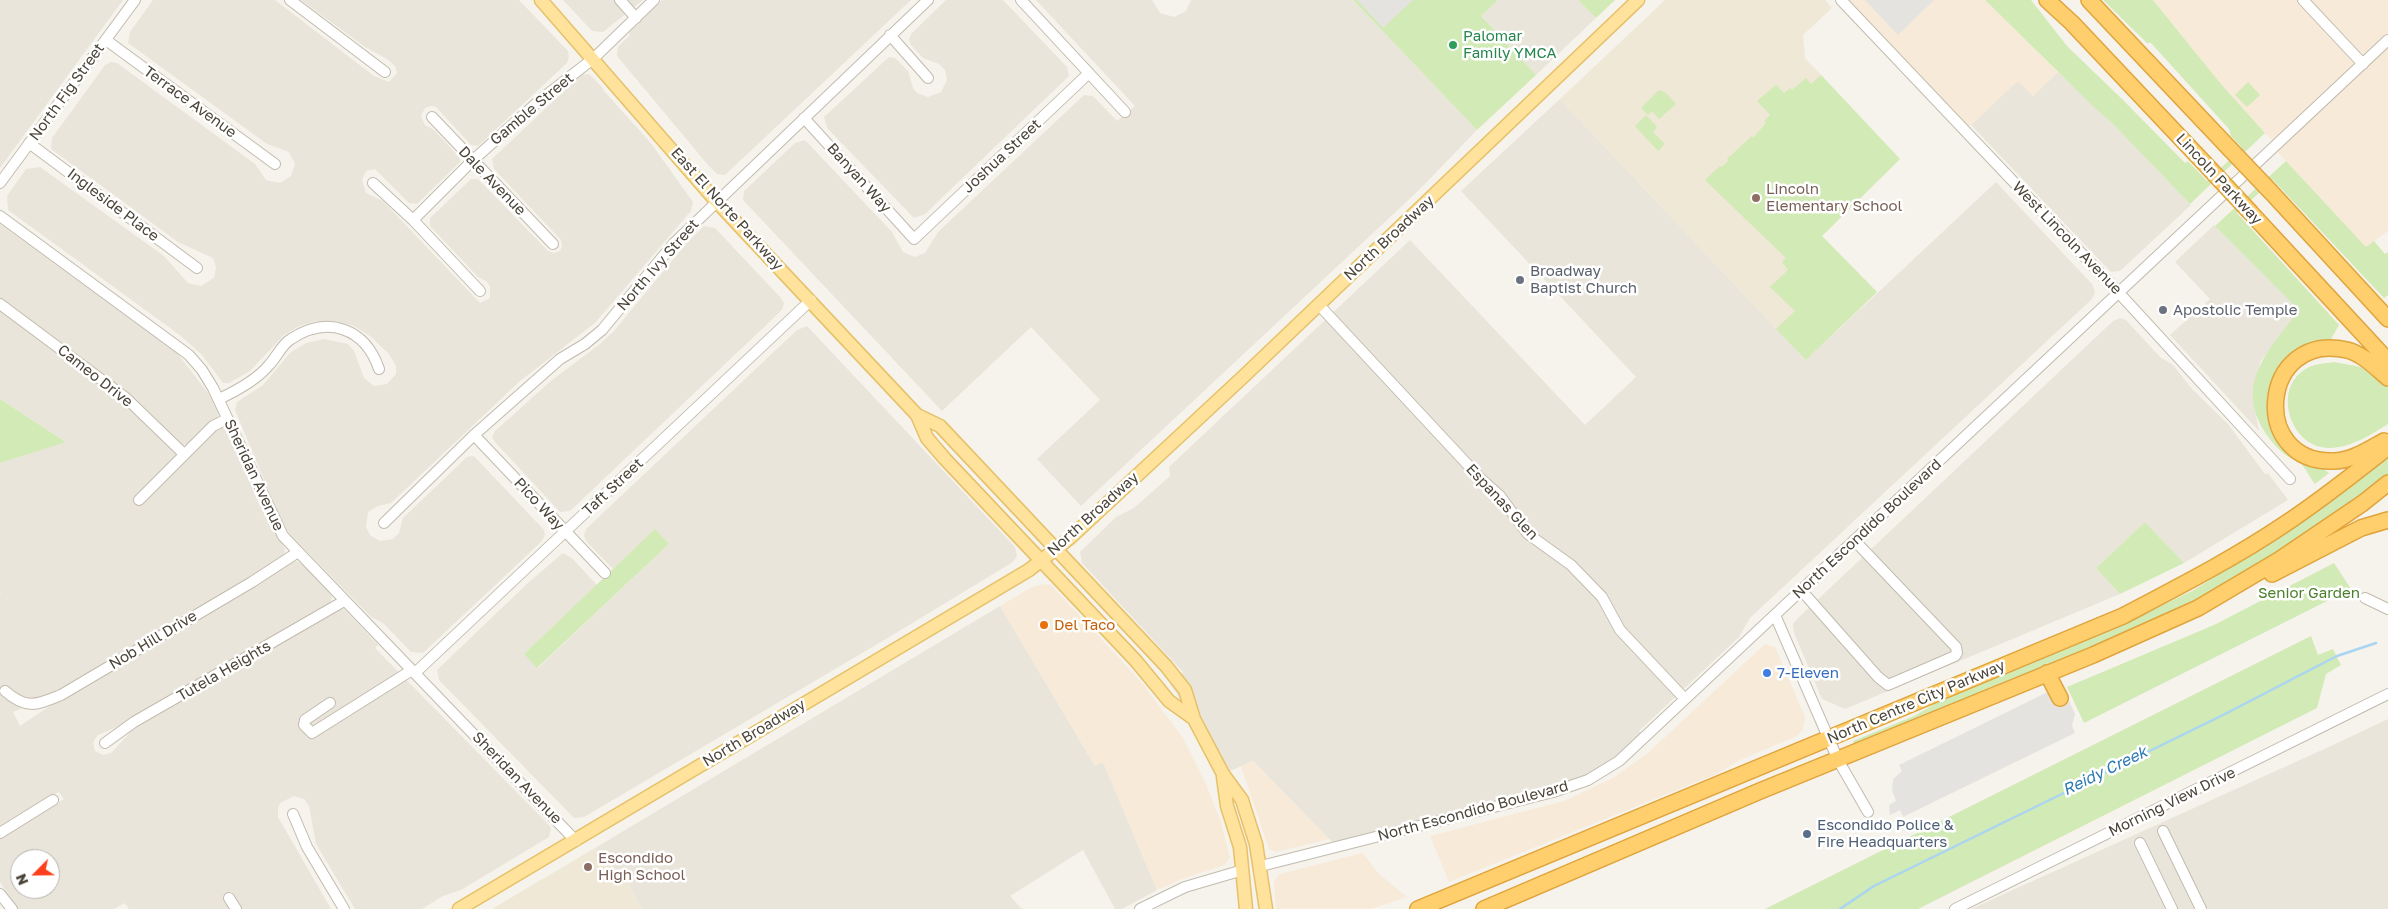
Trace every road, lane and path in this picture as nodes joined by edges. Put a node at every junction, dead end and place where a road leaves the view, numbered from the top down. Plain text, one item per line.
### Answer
1 (134, 0) edge
2 (290, 0) edge
3 (541, 0) edge
4 (620, 0) edge
5 (654, 0) edge
6 (928, 0) edge
7 (1021, 0) edge
8 (1638, 0) edge
9 (1841, 0) edge
10 (2047, 0) edge
11 (2089, 0) edge
12 (2303, 0) edge
13 (636, 18) junction
14 (890, 34) junction
15 (106, 40) junction
16 (2388, 40) edge
17 (594, 58) junction
18 (2363, 64) junction
19 (385, 72) dead end
20 (1089, 73) junction
21 (928, 78) dead end
22 (1125, 112) dead end
23 (432, 117) dead end
24 (804, 118) junction
25 (29, 143) junction
26 (472, 161) junction
27 (275, 164) dead end
28 (0, 183) edge
29 (373, 183) dead end
30 (716, 201) junction
31 (0, 216) edge
32 (413, 220) junction
33 (914, 239) joint
34 (553, 244) dead end
35 (197, 268) dead end
36 (480, 291) dead end
37 (2119, 293) junction
38 (810, 300) junction
39 (0, 304) edge
40 (1319, 304) junction
41 (2388, 319) edge
42 (2388, 361) edge
43 (379, 369) dead end
44 (2388, 378) edge
45 (218, 399) junction
46 (917, 415) junction
47 (227, 419) junction
48 (474, 435) junction
49 (2388, 439) edge
50 (2388, 447) edge
51 (184, 454) junction
52 (2290, 479) dead end
53 (2388, 483) edge
54 (140, 500) dead end
55 (2388, 520) edge
56 (384, 523) dead end
57 (565, 532) junction
58 (1854, 540) junction
59 (1056, 548) junction
60 (298, 552) junction
61 (1041, 561) junction
62 (605, 573) dead end
63 (1801, 590) junction
64 (2364, 598) dead end
65 (344, 601) junction
66 (2198, 608) junction
67 (2388, 609) edge
68 (1775, 615) junction
69 (414, 671) junction
70 (2048, 673) junction
71 (5, 691) dead end
72 (2388, 694) edge
73 (2060, 698) dead end
74 (1685, 699) junction
75 (330, 703) dead end
76 (1194, 719) junction
77 (1828, 739) junction
78 (105, 743) dead end
79 (1838, 760) junction
80 (1223, 774) junction
81 (53, 800) dead end
82 (1868, 812) dead end
83 (293, 814) dead end
84 (2163, 832) dead end
85 (0, 833) edge
86 (576, 841) junction
87 (2140, 843) dead end
88 (1261, 866) junction
89 (1243, 870) junction
90 (0, 894) edge
91 (229, 898) dead end
92 (12, 909) edge
93 (236, 909) edge
94 (344, 909) edge
95 (459, 909) edge
96 (1140, 909) edge
97 (1246, 909) edge
98 (1266, 909) edge
99 (1418, 909) edge
100 (1484, 909) edge
101 (1955, 909) edge
102 (2172, 909) edge
103 (2201, 909) edge

1 - 15 street, North Fig Street
2 - 19 street
3 - 17 main road, East El Norte Parkway
4 - 13 street
5 - 13 street, Gamble Street
6 - 14 street, North Ivy Street
7 - 20 street
8 - 40 main road, North Broadway
9 - 37 street, West Lincoln Avenue
10 - 42 highway, Lincoln Parkway, bridge
11 - 41 highway, Lincoln Parkway, bridge
12 - 18 street
13 - 17 street, Gamble Street
14 - 21 street
14 - 24 street, North Ivy Street
15 - 25 street, North Fig Street
15 - 27 street, Terrace Avenue
16 - 18 street, North Escondido Boulevard
17 - 26 street, Gamble Street
17 - 30 main road, East El Norte Parkway
18 - 37 street, North Escondido Boulevard
20 - 22 street
20 - 33 street, Joshua Street
23 - 26 street, Dale Avenue
24 - 30 street, North Ivy Street
24 - 33 street, Banyan Way
25 - 28 street, North Fig Street
25 - 35 street, Ingleside Place
26 - 32 street, Gamble Street
26 - 34 street, Dale Avenue
29 - 32 street
30 - 38 main road, East El Norte Parkway
30 - 48 street, North Ivy Street
31 - 45 street, Sheridan Avenue
32 - 36 street
37 - 52 street, West Lincoln Avenue
37 - 58 street, North Escondido Boulevard
38 - 46 main road, East El Norte Parkway
38 - 57 street, Taft Street
39 - 51 street, Cameo Drive
40 - 59 main road, North Broadway
40 - 74 street, Espanas Glen
43 - 45 street
44 - 49 highway
45 - 47 street, Sheridan Avenue
46 - 59 main road, East El Norte Parkway
46 - 61 main road, East El Norte Parkway
47 - 51 street
47 - 60 street, Sheridan Avenue
48 - 56 street, North Ivy Street
48 - 57 street, Pico Way
50 - 77 highway, North Centre City Parkway
51 - 54 street
53 - 66 highway, North Centre City Parkway
55 - 66 highway
57 - 62 street, Pico Way
57 - 69 street, Taft Street
58 - 63 street, North Escondido Boulevard
58 - 63 street
59 - 61 main road, North Broadway
59 - 76 main road, East El Norte Parkway
60 - 65 street, Sheridan Avenue
60 - 71 street, Nob Hill Drive
61 - 76 main road, East El Norte Parkway
61 - 86 main road, North Broadway
63 - 68 street, North Escondido Boulevard
64 - 67 street
65 - 69 street, Sheridan Avenue
65 - 78 street, Tutela Heights
66 - 70 highway, North Centre City Parkway
68 - 74 street, North Escondido Boulevard
68 - 77 street
69 - 75 street, Taft Street
69 - 86 street, Sheridan Avenue
70 - 73 highway
70 - 79 highway, North Centre City Parkway
72 - 101 street, Morning View Drive
74 - 88 street, North Escondido Boulevard
76 - 80 main road, East El Norte Parkway
77 - 79 street
77 - 99 highway, North Centre City Parkway
79 - 82 street
79 - 100 highway, North Centre City Parkway
80 - 88 main road
80 - 89 main road
81 - 85 street
83 - 94 street
84 - 103 street
86 - 95 main road, North Broadway
87 - 102 street
88 - 98 main road
89 - 96 street
89 - 97 main road
90 - 92 street
91 - 93 street

